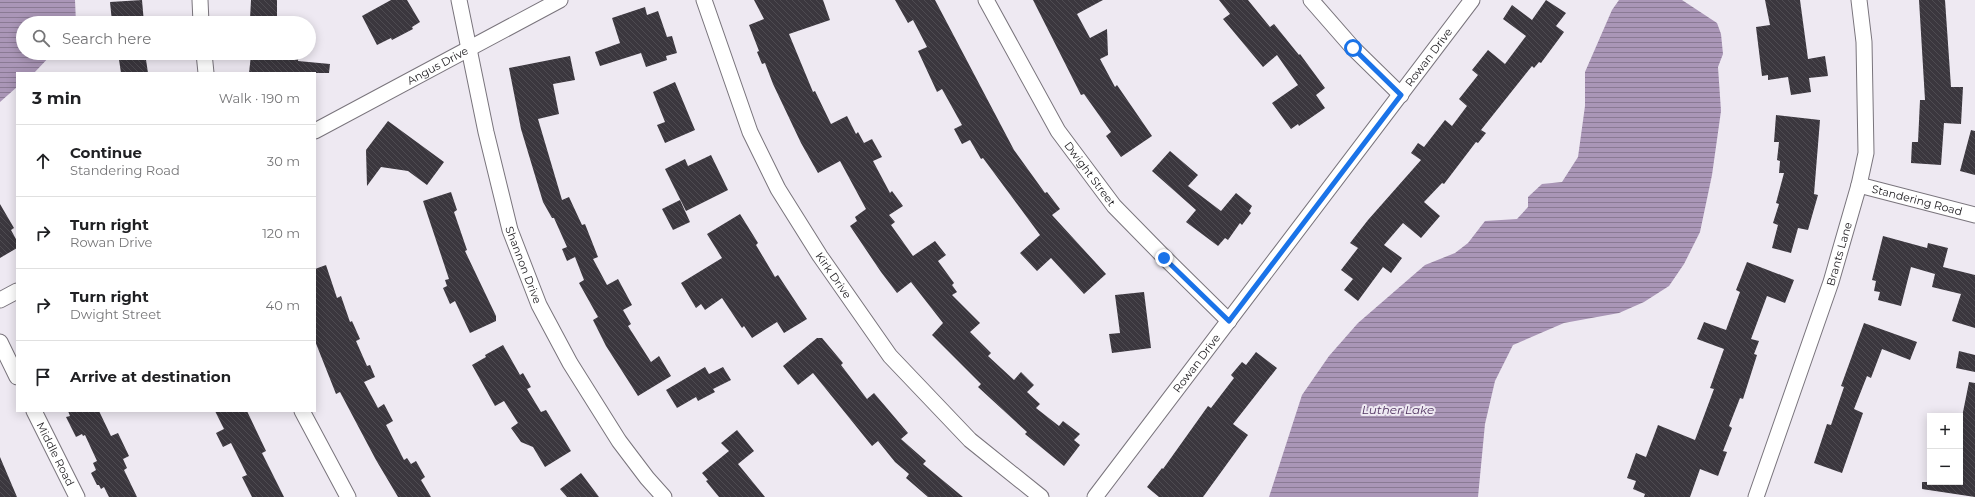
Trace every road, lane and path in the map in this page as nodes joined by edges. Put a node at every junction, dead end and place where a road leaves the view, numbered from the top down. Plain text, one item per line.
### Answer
1 (200, 0) edge
2 (460, 0) edge
3 (560, 0) edge
4 (704, 0) edge
5 (986, 0) edge
6 (1311, 0) edge
7 (1472, 0) edge
8 (1859, 0) edge
9 (201, 16) edge
10 (468, 49) junction
11 (205, 60) edge
12 (206, 72) edge
13 (1401, 95) junction
14 (316, 130) edge
15 (1859, 186) junction
16 (1975, 215) edge
17 (16, 292) edge
18 (0, 300) edge
19 (1229, 321) junction
20 (0, 342) edge
21 (16, 375) edge
22 (34, 412) edge
23 (303, 412) edge
24 (77, 497) edge
25 (348, 497) edge
26 (664, 497) edge
27 (1041, 497) edge
28 (1095, 497) edge
29 (1756, 497) edge

1 - 9 street
2 - 10 street, Shannon Drive
3 - 10 street, Angus Drive
4 - 27 street, Kirk Drive
5 - 19 street, Dwight Street
6 - 13 street
7 - 13 street, Rowan Drive
8 - 15 street, Brants Lane
10 - 14 street, Angus Drive
10 - 26 street, Shannon Drive
11 - 12 street
13 - 19 street, Rowan Drive
15 - 16 street, Standering Road
15 - 29 street, Brants Lane
17 - 18 street
19 - 28 street, Rowan Drive
20 - 21 street
22 - 24 street, Middle Road
23 - 25 street

